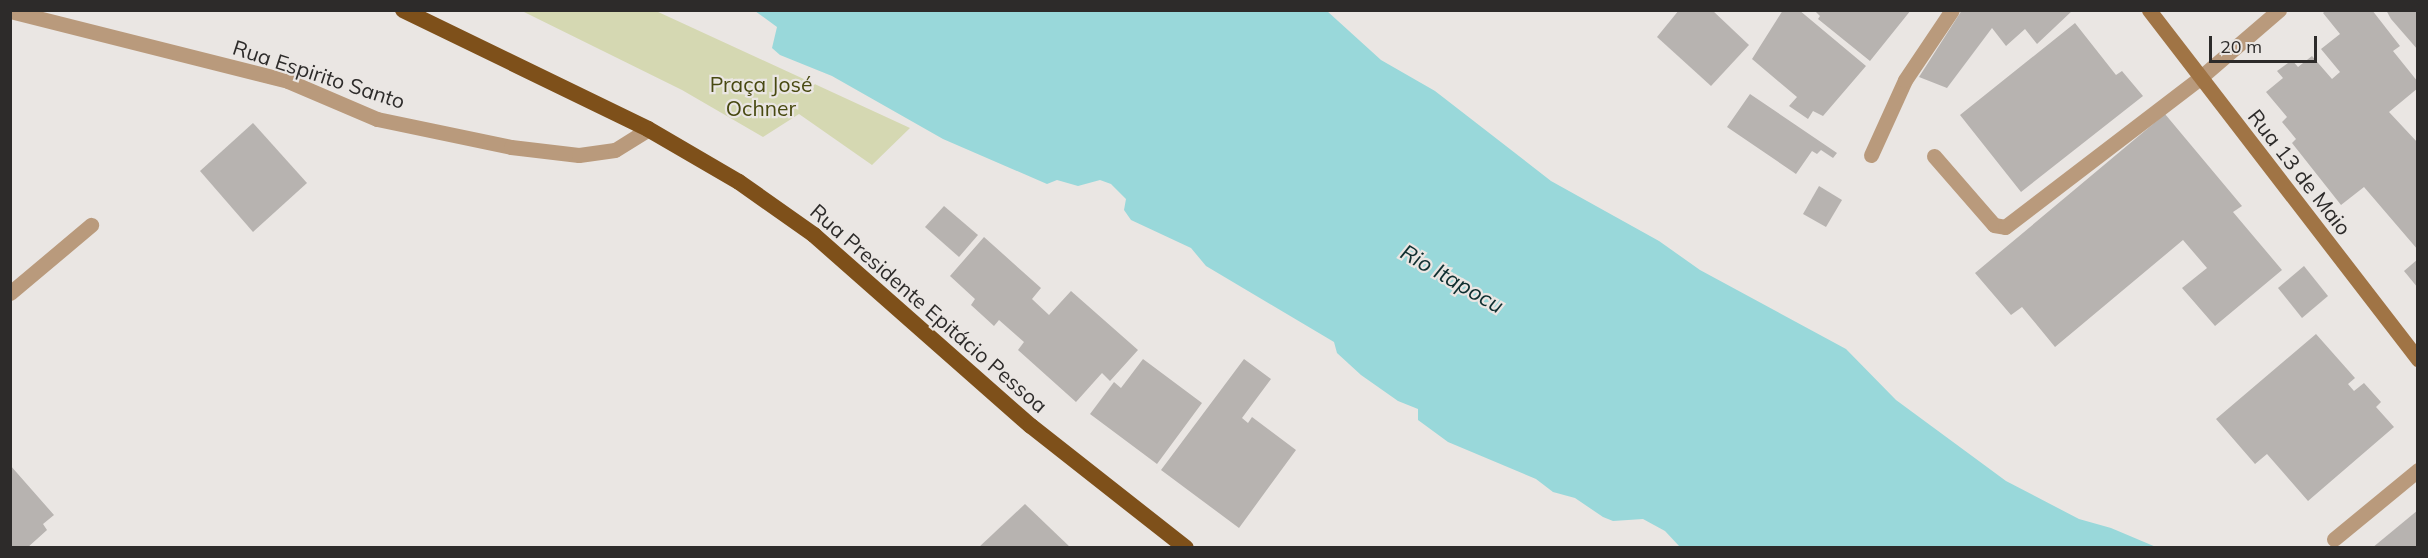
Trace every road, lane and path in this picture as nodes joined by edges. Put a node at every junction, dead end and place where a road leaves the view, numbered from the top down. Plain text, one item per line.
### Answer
1 (404, 10) edge
2 (1952, 10) edge
3 (2149, 10) edge
4 (2279, 10) edge
5 (10, 11) edge
6 (2201, 77) junction
7 (648, 129) junction
8 (1871, 155) dead end
9 (1934, 156) dead end
10 (91, 225) dead end
11 (10, 293) edge
12 (2418, 358) edge
13 (2418, 470) edge
14 (2334, 539) dead end
15 (1186, 548) edge

1 - 7 highway, Rua Presidente Epitácio Pessoa
2 - 8 street
3 - 6 main road, Rua 13 de Maio
4 - 6 street
5 - 7 street, Rua Espirito Santo
6 - 9 street
6 - 12 main road, Rua 13 de Maio
7 - 15 highway, Rua Presidente Epitácio Pessoa
10 - 11 street
13 - 14 street

